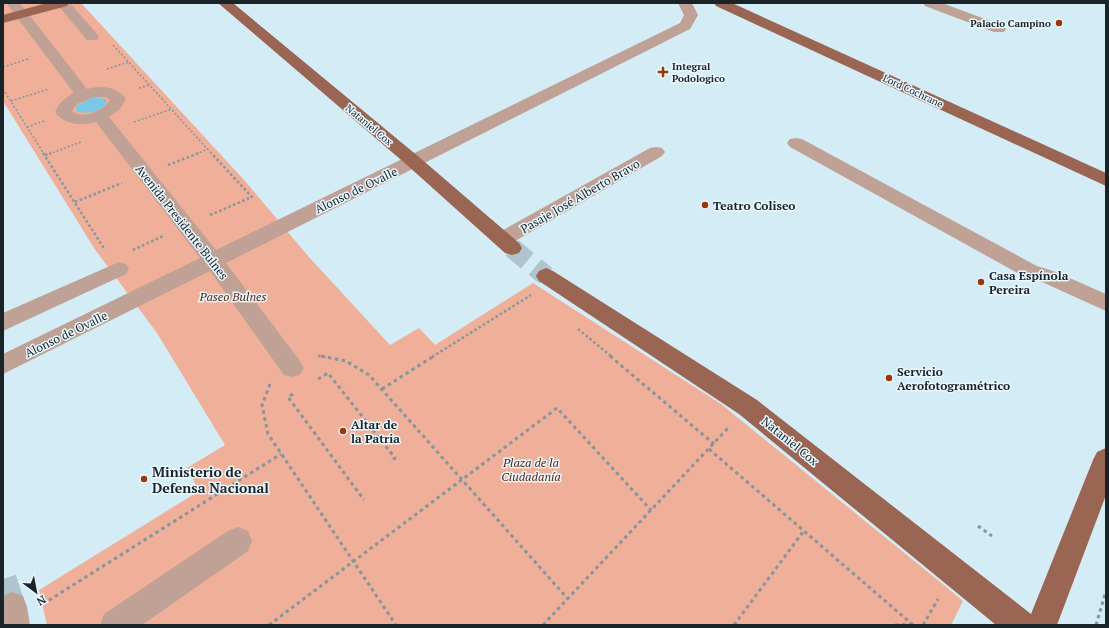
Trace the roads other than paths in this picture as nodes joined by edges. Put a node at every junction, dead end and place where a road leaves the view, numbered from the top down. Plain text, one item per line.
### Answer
1 (63, 3) edge
2 (225, 3) edge
3 (684, 3) edge
4 (721, 3) edge
5 (930, 3) edge
6 (17, 9) edge
7 (3, 19) edge
8 (999, 29) dead end
9 (92, 37) dead end
10 (84, 95) junction
11 (100, 115) junction
12 (796, 144) dead end
13 (656, 152) dead end
14 (413, 161) junction
15 (1106, 180) edge
16 (507, 244) joint
17 (113, 261) road end
18 (212, 261) junction
19 (540, 284) tunnel mouth
20 (1106, 303) edge
21 (3, 323) edge
22 (3, 365) edge
23 (292, 368) dead end
24 (1106, 460) edge
25 (238, 541) dead end
26 (115, 625) edge
27 (1020, 625) edge
28 (1042, 625) edge

1 - 6 main road
1 - 9 street
2 - 14 main road, Nataniel Cox
3 - 14 street, Alonso de Ovalle
4 - 15 main road, Lord Cochrane
5 - 8 street
6 - 7 main road
6 - 10 street
10 - 11 street
10 - 11 street
11 - 18 street, Avenida Presidente Bulnes
12 - 20 street
13 - 16 street, Pasaje José Alberto Bravo
14 - 16 main road, Nataniel Cox
14 - 18 street, Alonso de Ovalle
17 - 21 street
18 - 22 street, Alonso de Ovalle
18 - 23 street, Avenida Presidente Bulnes
19 - 27 main road, Nataniel Cox
24 - 28 main road
25 - 26 street

